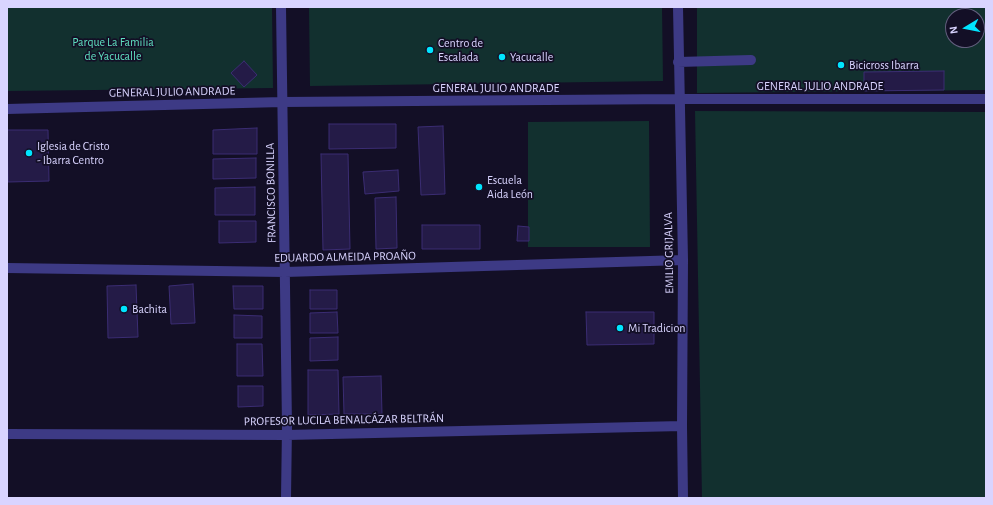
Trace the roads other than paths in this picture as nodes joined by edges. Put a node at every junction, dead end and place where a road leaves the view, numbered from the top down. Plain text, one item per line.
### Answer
1 (281, 7) edge
2 (678, 7) edge
3 (751, 60) dead end
4 (678, 62) junction
5 (679, 99) junction
6 (986, 99) edge
7 (282, 102) junction
8 (7, 109) edge
9 (683, 260) junction
10 (7, 268) edge
11 (285, 272) junction
12 (682, 426) junction
13 (7, 434) edge
14 (287, 435) junction
15 (286, 498) edge
16 (683, 498) edge

1 - 7 street, FRANCISCO BONILLA
2 - 4 street, EMILIO GRIJALVA
3 - 4 street
4 - 5 street, EMILIO GRIJALVA
5 - 6 street, GENERAL JULIO ANDRADE
5 - 7 street, GENERAL JULIO ANDRADE
5 - 9 street, EMILIO GRIJALVA
7 - 8 street, GENERAL JULIO ANDRADE
7 - 11 street, FRANCISCO BONILLA
9 - 11 street, EDUARDO ALMEIDA PROAÑO
9 - 12 street, EMILIO GRIJALVA
10 - 11 street, EDUARDO ALMEIDA PROAÑO
11 - 14 street, FRANCISCO BONILLA
12 - 14 street, PROFESOR LUCILA BENALCÁZAR BELTRÁN
12 - 16 street, EMILIO GRIJALVA
13 - 14 street, PROFESOR LUCILA BENALCÁZAR BELTRÁN
14 - 15 street, FRANCISCO BONILLA

